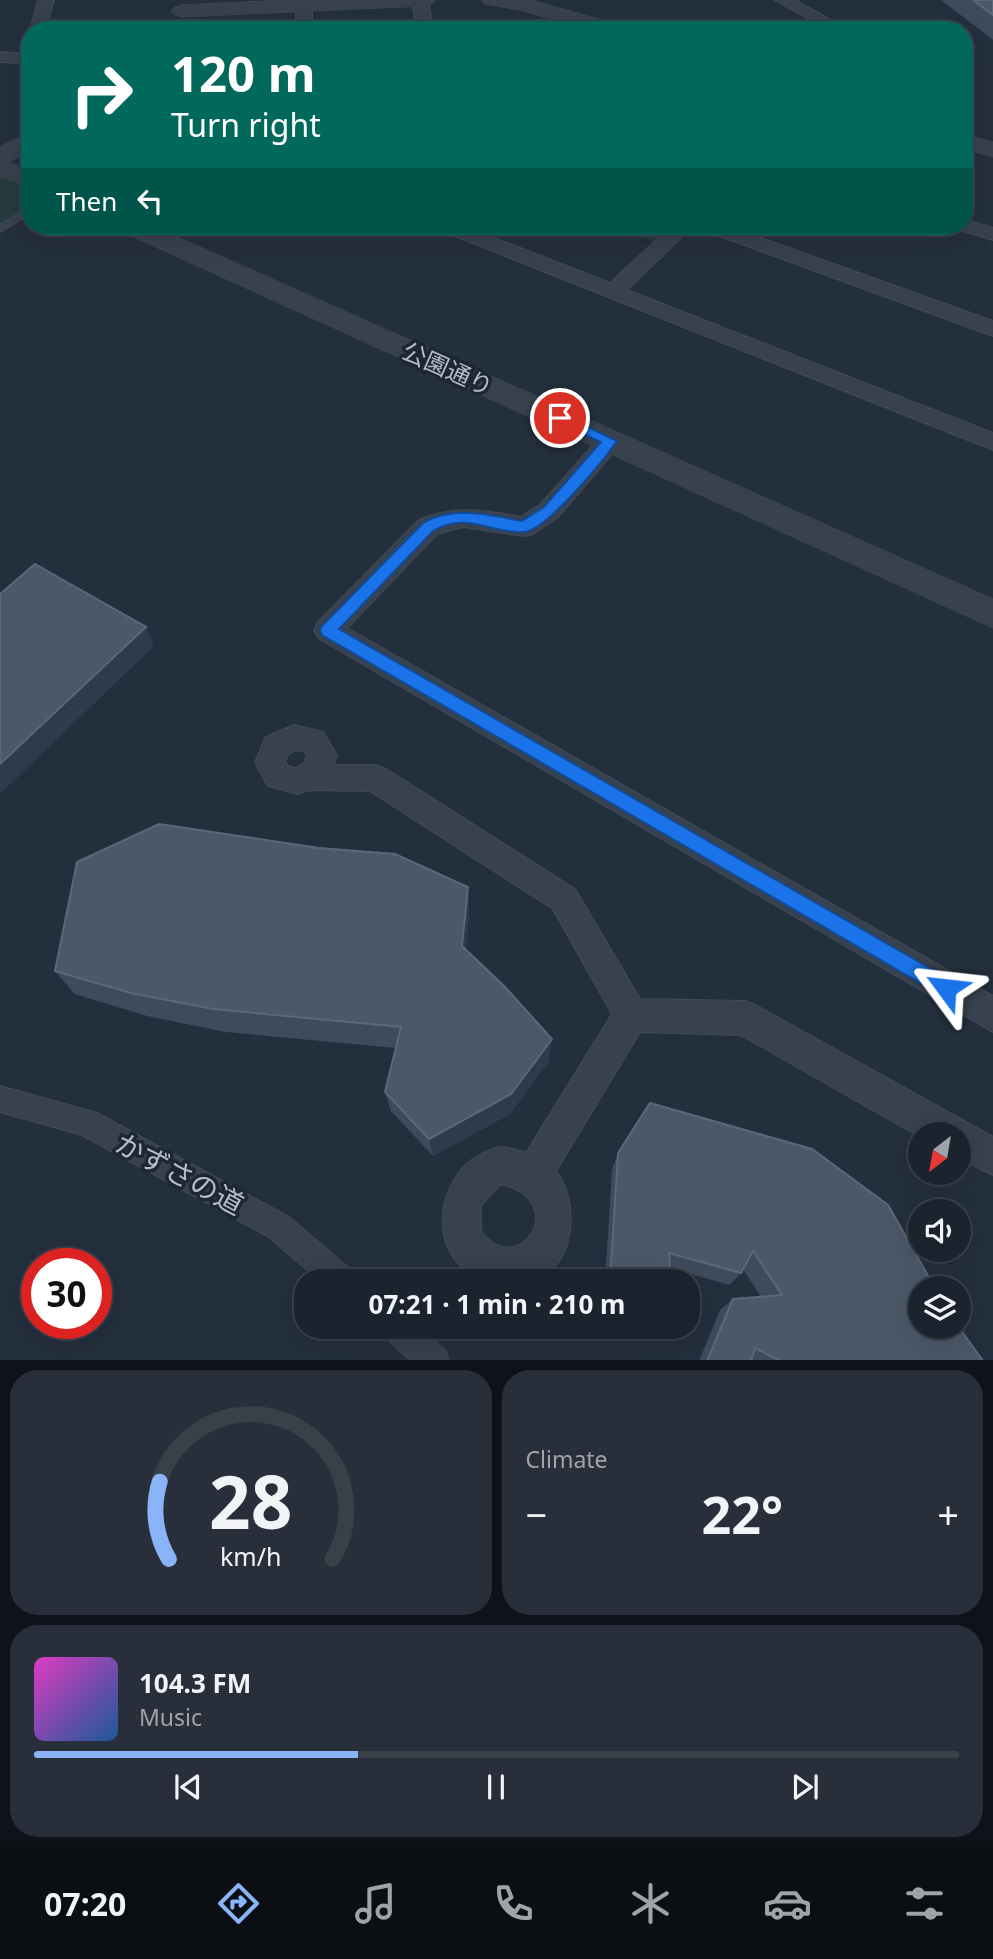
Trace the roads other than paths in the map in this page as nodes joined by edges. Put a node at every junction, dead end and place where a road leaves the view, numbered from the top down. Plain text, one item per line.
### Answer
1 (46, 0) edge
2 (422, 0) edge
3 (492, 0) edge
4 (783, 0) edge
5 (304, 5) junction
6 (180, 14) edge
7 (40, 21) edge
8 (304, 21) edge
9 (424, 21) edge
10 (581, 21) edge
11 (824, 21) edge
12 (0, 57) edge
13 (21, 57) edge
14 (973, 144) edge
15 (21, 145) edge
16 (993, 150) edge
17 (0, 158) edge
18 (0, 167) edge
19 (21, 176) edge
20 (21, 216) edge
21 (973, 228) edge
22 (0, 229) edge
23 (993, 234) edge
24 (152, 235) edge
25 (470, 235) edge
26 (673, 235) edge
27 (735, 235) edge
28 (612, 292) junction
29 (993, 329) edge
30 (610, 441) junction
31 (993, 442) edge
32 (993, 614) edge
33 (308, 777) dead end
34 (631, 1015) junction
35 (993, 1015) edge
36 (0, 1099) edge
37 (930, 1122) edge
38 (971, 1145) edge
39 (993, 1157) edge
40 (534, 1173) dead end
41 (328, 1269) edge
42 (409, 1339) edge
43 (433, 1360) edge

1 - 7 street
2 - 5 street
2 - 9 street
3 - 10 street
4 - 11 street
5 - 6 street
5 - 8 street
12 - 13 street
14 - 16 street
15 - 17 street
18 - 19 street
20 - 22 lane
21 - 23 street
24 - 30 street, 公園通り
25 - 28 street
26 - 28 street
27 - 29 street
28 - 31 street
30 - 32 street, 公園通り
30 - 35 street
33 - 34 street
34 - 37 street
34 - 40 street
36 - 41 street, かずさの道
38 - 39 street
42 - 43 street

